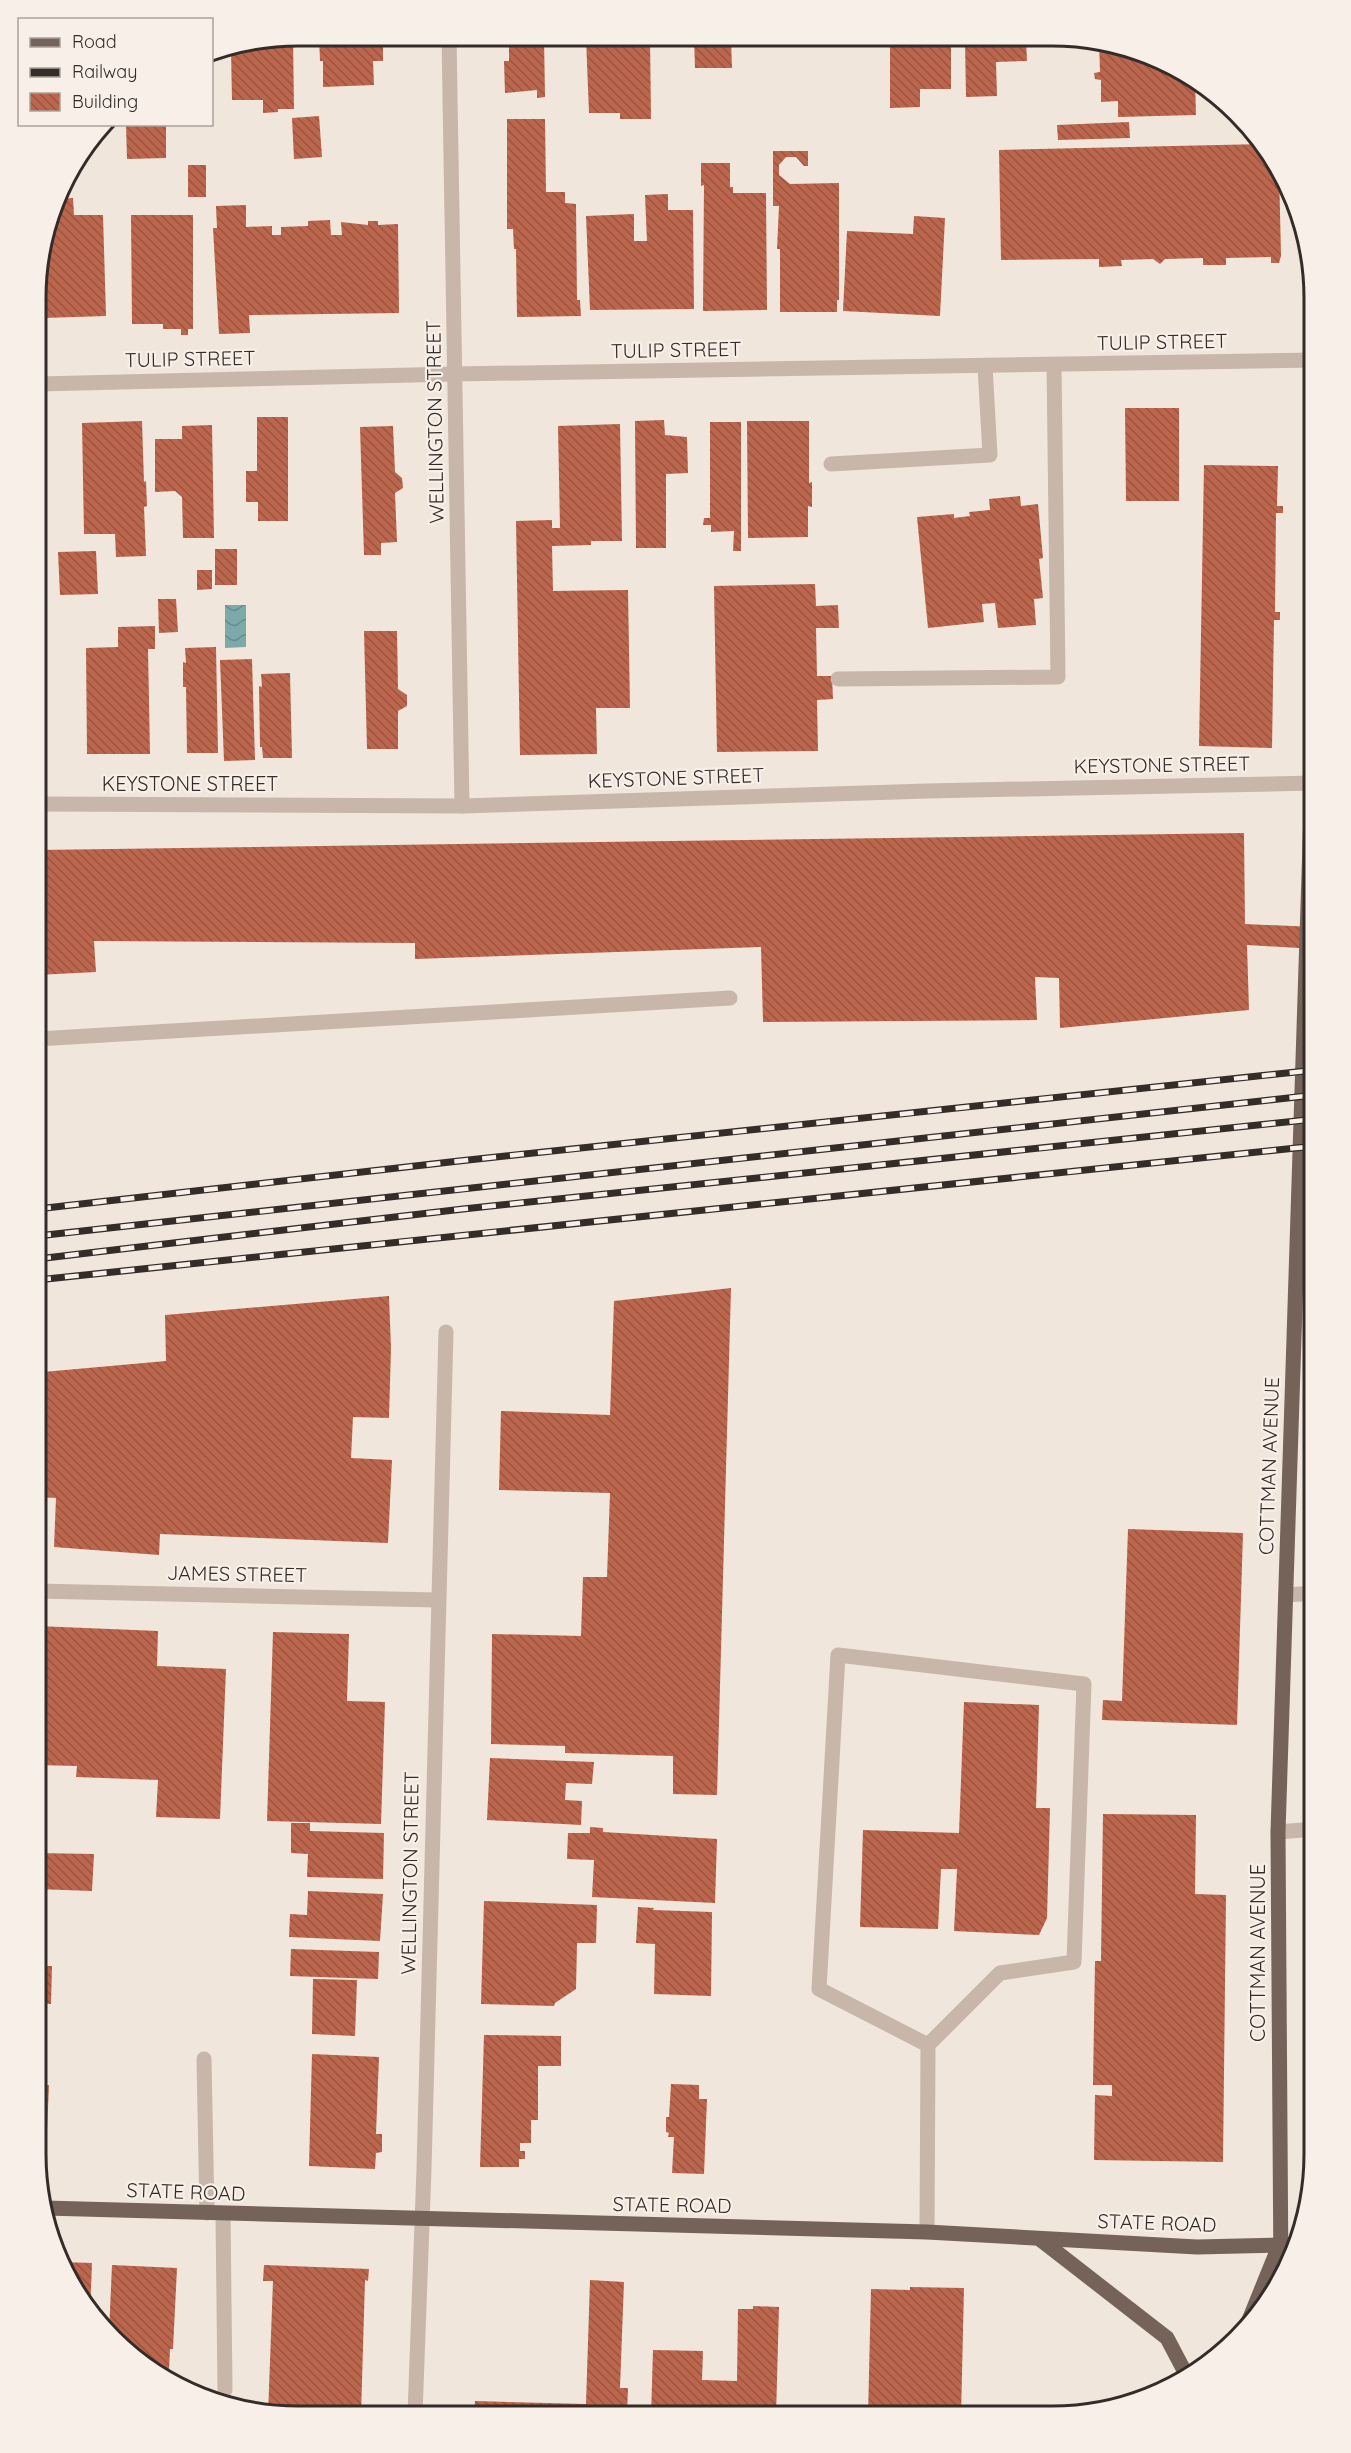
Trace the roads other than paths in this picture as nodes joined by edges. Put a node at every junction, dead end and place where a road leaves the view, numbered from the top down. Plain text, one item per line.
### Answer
1 (449, 46) edge
2 (1304, 360) edge
3 (1054, 365) junction
4 (985, 366) junction
5 (455, 374) junction
6 (46, 384) edge
7 (831, 464) dead end
8 (838, 679) dead end
9 (1304, 783) edge
10 (46, 804) edge
11 (462, 806) junction
12 (730, 998) dead end
13 (46, 1039) edge
14 (1304, 1054) edge
15 (446, 1332) dead end
16 (46, 1591) edge
17 (1304, 1594) edge
18 (1286, 1595) junction
19 (437, 1600) junction
20 (1304, 1830) edge
21 (1278, 1832) junction
22 (928, 2045) junction
23 (204, 2059) dead end
24 (52, 2208) edge
25 (207, 2213) junction
26 (223, 2214) junction
27 (422, 2220) junction
28 (927, 2232) junction
29 (1041, 2240) junction
30 (1280, 2245) junction
31 (1287, 2245) edge
32 (1280, 2262) edge
33 (1256, 2304) edge
34 (1184, 2370) edge
35 (225, 2390) dead end
36 (415, 2406) edge

1 - 5 street, WELLINGTON STREET
2 - 3 street, TULIP STREET
3 - 4 street, TULIP STREET
3 - 8 street
4 - 5 street, TULIP STREET
4 - 7 street
5 - 6 street, TULIP STREET
5 - 11 street, WELLINGTON STREET
9 - 11 street, KEYSTONE STREET
10 - 11 street, KEYSTONE STREET
12 - 13 street
14 - 18 main road, COTTMAN AVENUE
15 - 19 street, WELLINGTON STREET
16 - 19 street, JAMES STREET
17 - 18 street
18 - 21 main road, COTTMAN AVENUE
19 - 27 street, WELLINGTON STREET
20 - 21 street
21 - 30 main road, COTTMAN AVENUE
22 - 22 street
22 - 28 street
23 - 25 street
24 - 25 main road, STATE ROAD
25 - 26 main road, STATE ROAD
26 - 27 main road, STATE ROAD
26 - 35 street
27 - 28 main road, STATE ROAD
27 - 36 street, WELLINGTON STREET
28 - 29 main road, STATE ROAD
29 - 30 main road, STATE ROAD
29 - 34 main road
30 - 31 main road, STATE ROAD
30 - 32 main road, COTTMAN AVENUE
30 - 33 main road, COTTMAN AVENUE

